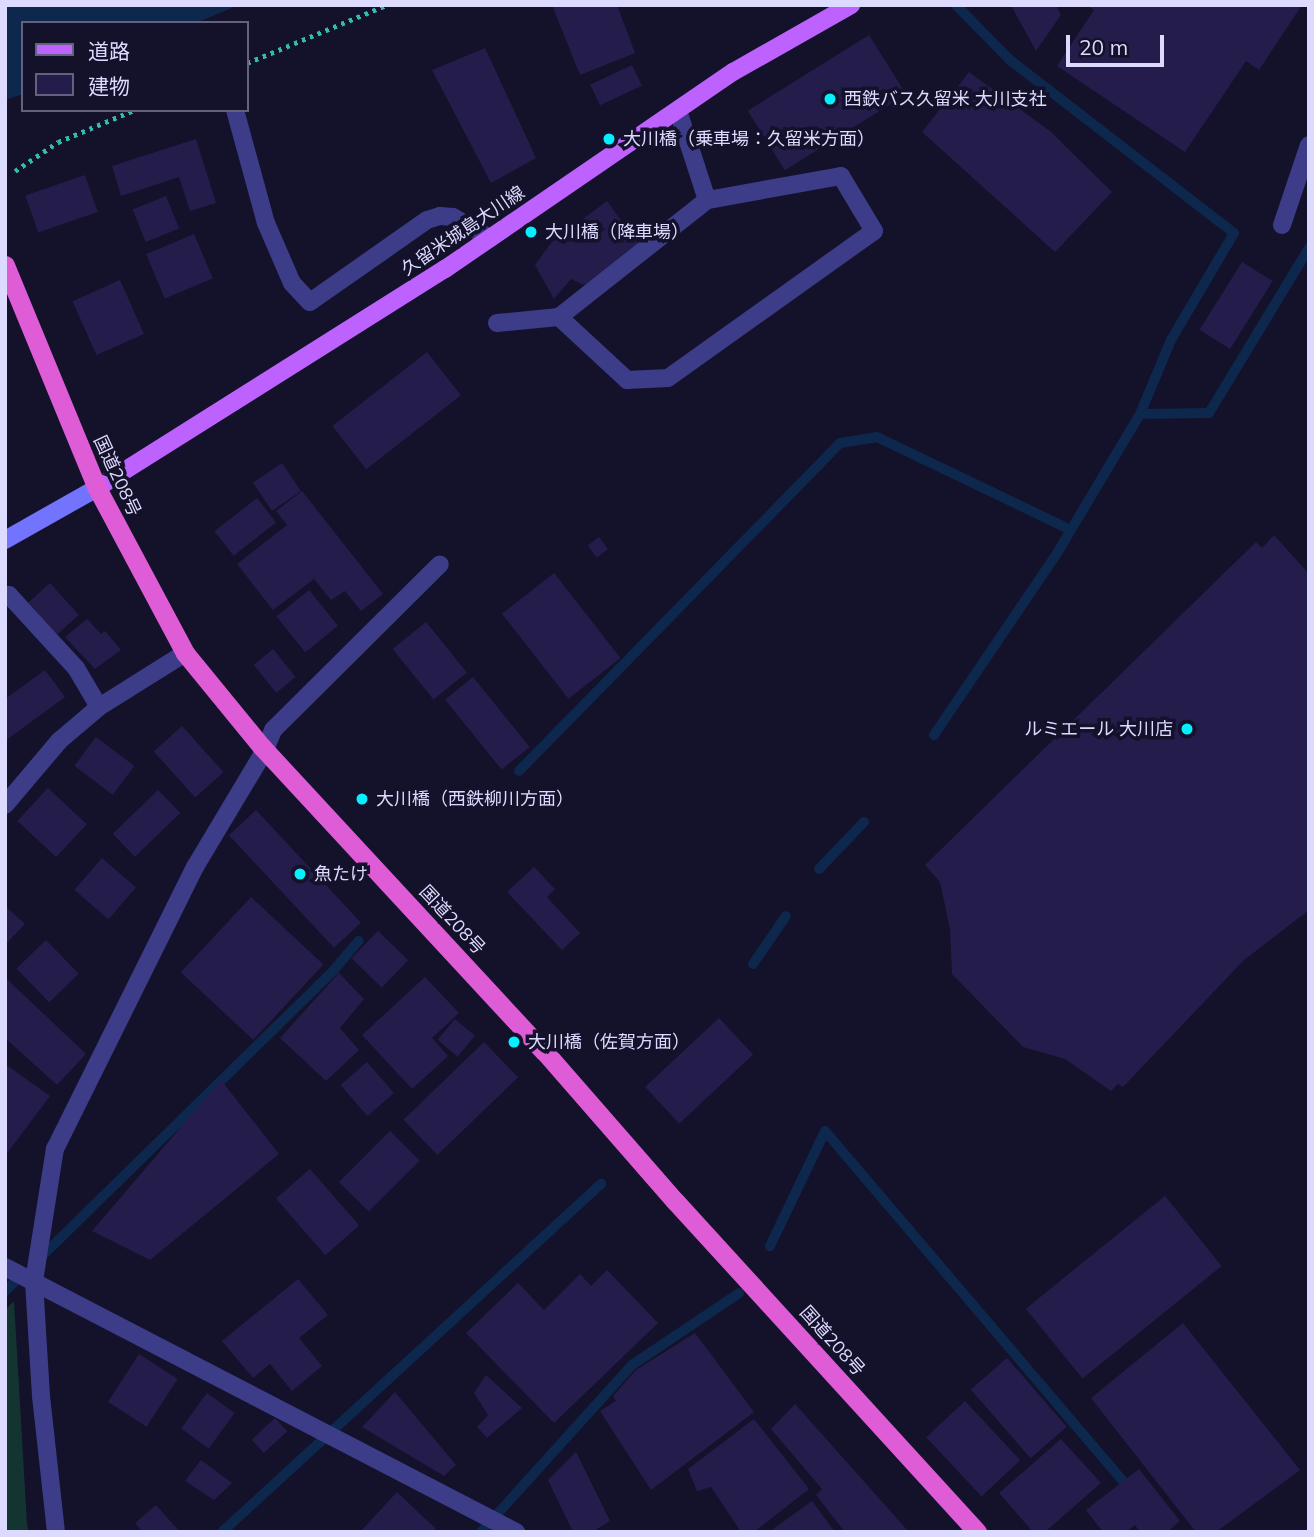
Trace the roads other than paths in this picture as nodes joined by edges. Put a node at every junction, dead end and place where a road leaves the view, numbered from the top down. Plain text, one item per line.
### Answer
1 (850, 5) edge
2 (678, 111) junction
3 (236, 112) edge
4 (1309, 145) edge
5 (708, 200) junction
6 (1282, 225) dead end
7 (490, 238) junction
8 (5, 265) edge
9 (559, 317) junction
10 (497, 323) dead end
11 (97, 488) junction
12 (5, 540) edge
13 (440, 564) dead end
14 (5, 595) edge
15 (185, 653) junction
16 (99, 706) junction
17 (265, 750) junction
18 (5, 805) edge
19 (5, 1267) edge
20 (34, 1281) junction
21 (56, 1532) edge
22 (516, 1532) edge
23 (977, 1532) edge

1 - 2 main road, 久留米城島大川線
2 - 5 street
2 - 7 main road, 久留米城島大川線
3 - 7 street
4 - 6 street
5 - 9 street
5 - 9 street
7 - 11 main road, 久留米城島大川線
8 - 11 highway, 国道208号
9 - 10 street
11 - 12 main road
11 - 15 highway, 国道208号
13 - 17 street
14 - 16 street
15 - 16 street
15 - 17 highway, 国道208号
16 - 18 street
17 - 20 street
17 - 23 highway, 国道208号
19 - 20 street
20 - 21 street
20 - 22 street

